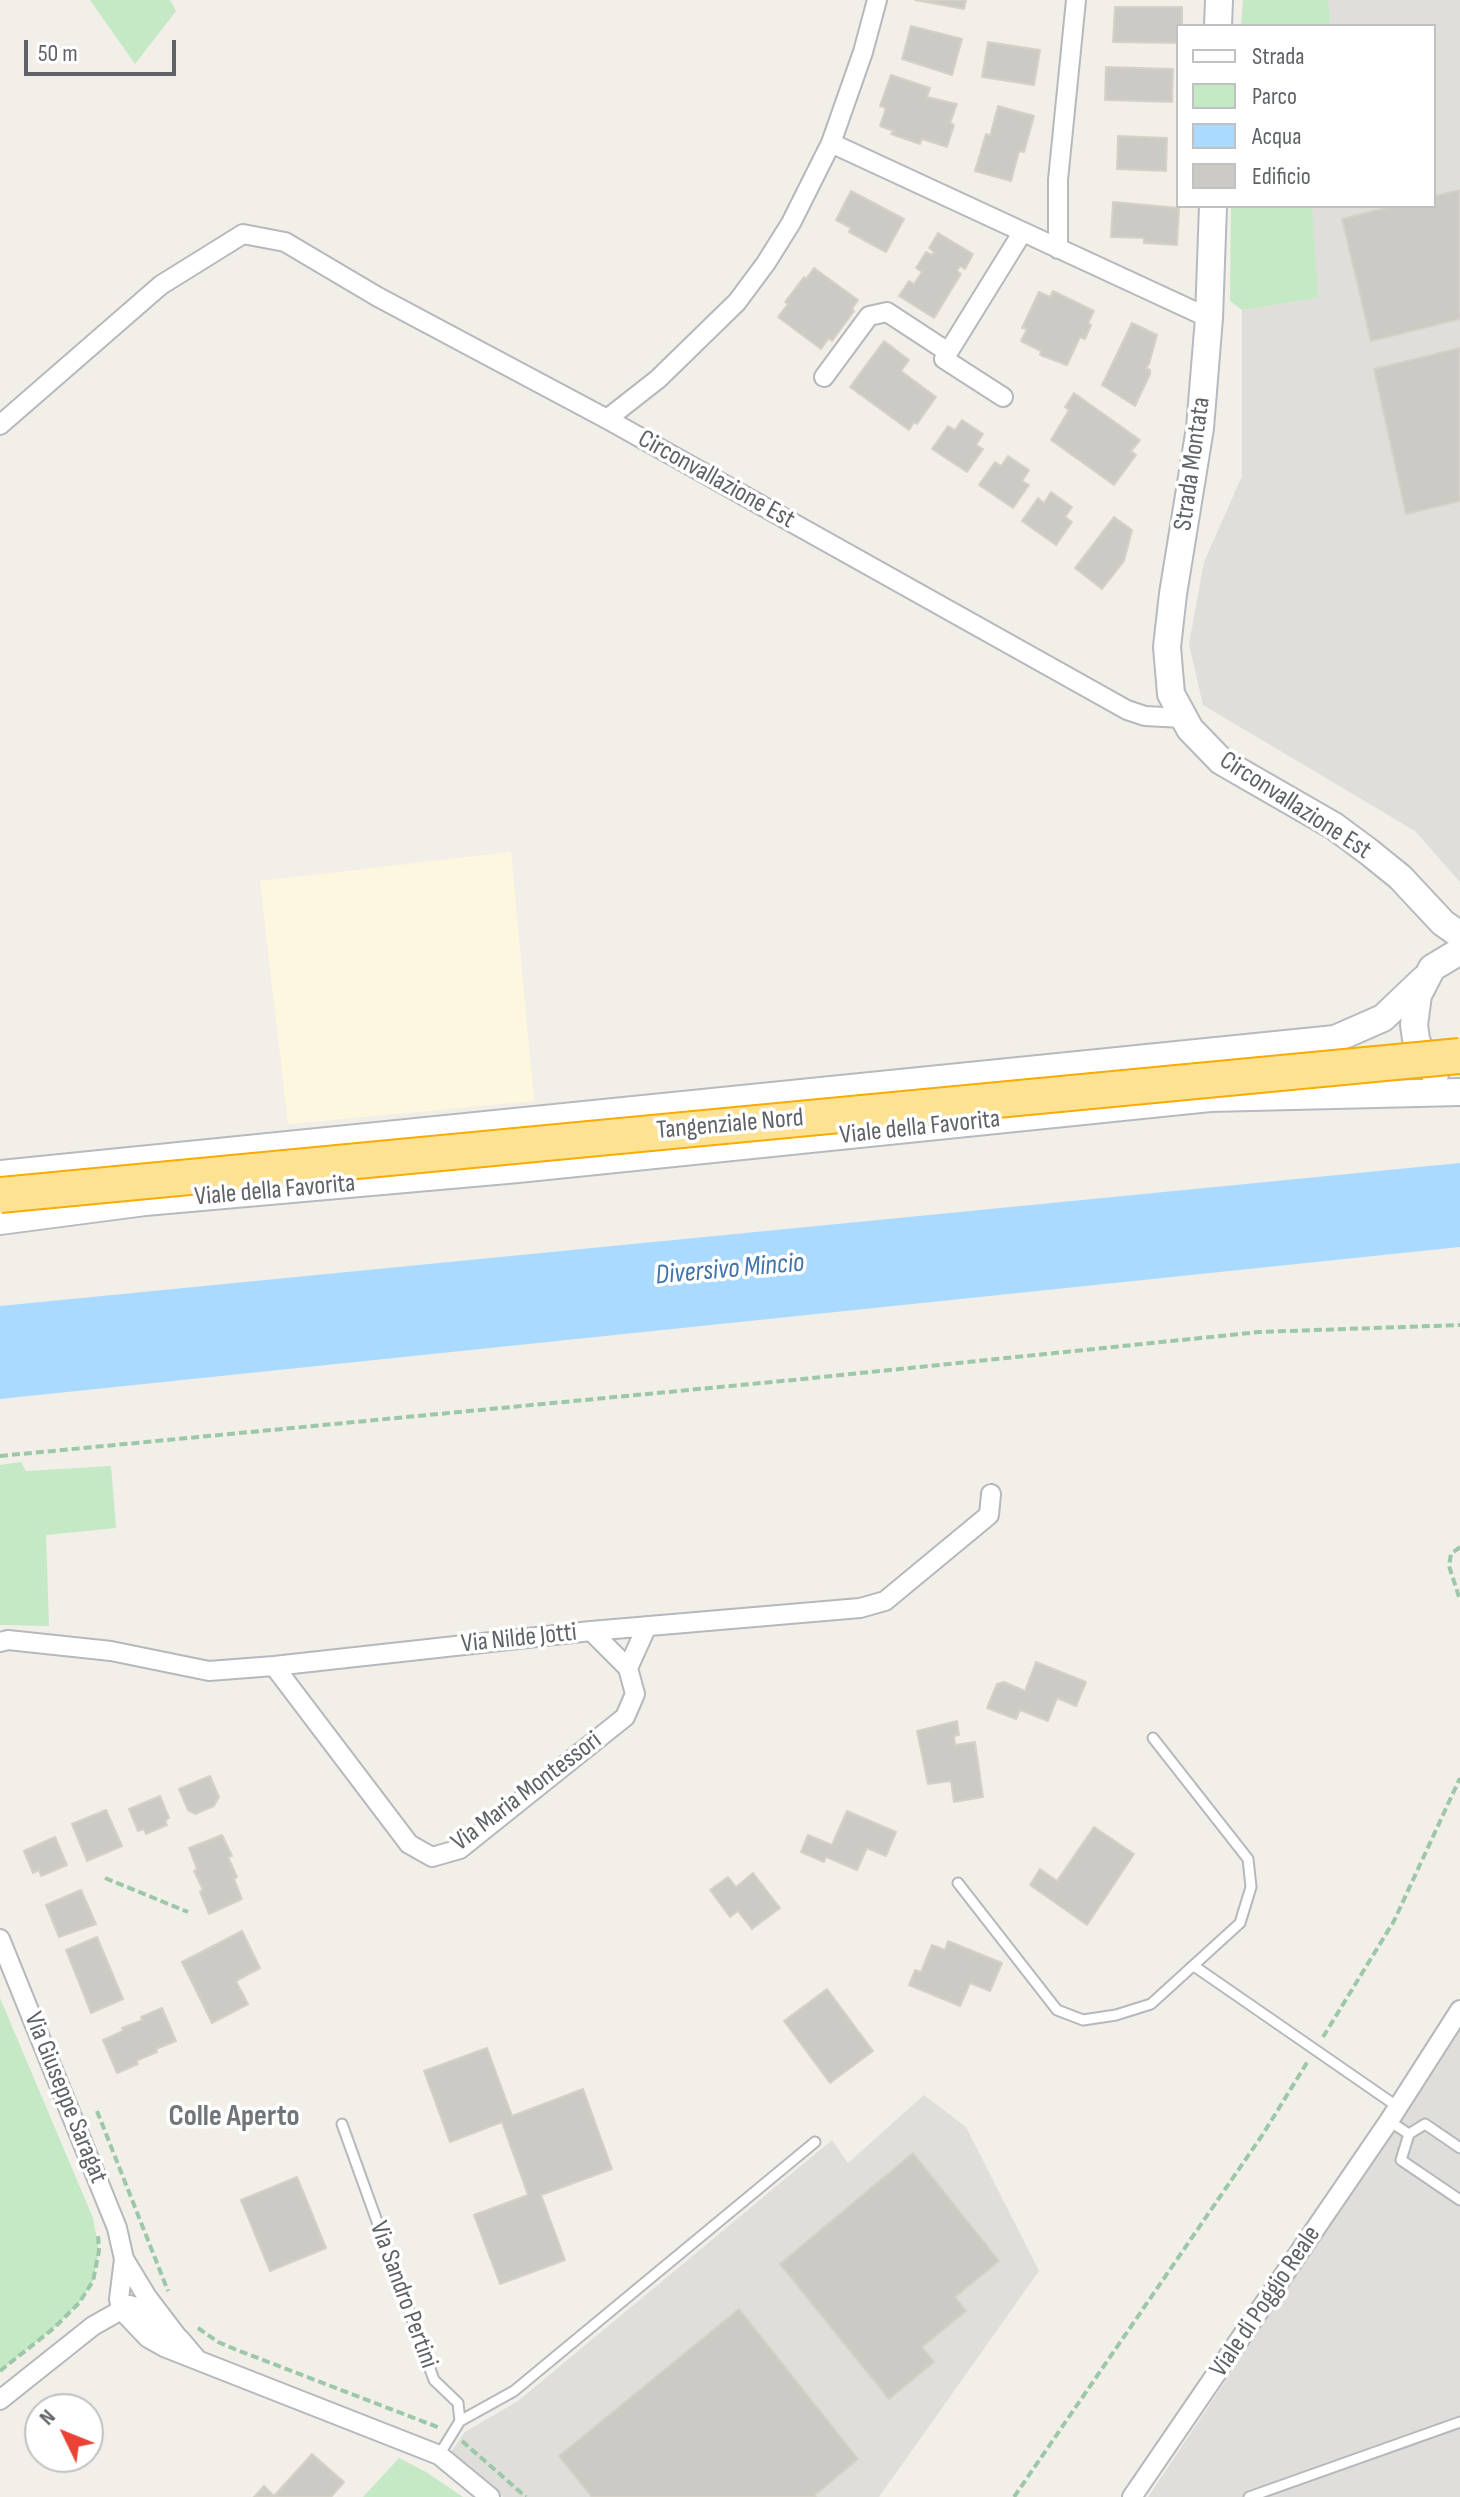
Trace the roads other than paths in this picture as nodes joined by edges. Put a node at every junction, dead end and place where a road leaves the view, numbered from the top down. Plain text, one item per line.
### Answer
1 (877, 0) edge
2 (1076, 0) edge
3 (1219, 0) edge
4 (1218, 24) edge
5 (831, 143) junction
6 (1213, 208) edge
7 (1022, 233) junction
8 (1058, 249) junction
9 (1209, 318) junction
10 (948, 352) junction
11 (824, 377) dead end
12 (1003, 397) dead end
13 (607, 419) junction
14 (0, 425) edge
15 (1183, 718) junction
16 (1431, 911) junction
17 (1460, 935) edge
18 (1460, 951) edge
19 (1428, 973) junction
20 (1460, 1056) edge
21 (1459, 1092) edge
22 (0, 1174) edge
23 (0, 1195) edge
24 (0, 1221) edge
25 (991, 1494) dead end
26 (647, 1626) junction
27 (591, 1631) junction
28 (0, 1642) edge
29 (274, 1666) junction
30 (628, 1668) junction
31 (1153, 1738) dead end
32 (958, 1883) dead end
33 (0, 1939) edge
34 (1194, 1966) junction
35 (1460, 2010) edge
36 (1393, 2114) junction
37 (342, 2124) dead end
38 (1409, 2134) junction
39 (815, 2142) dead end
40 (1460, 2148) edge
41 (1460, 2200) edge
42 (124, 2259) junction
43 (121, 2309) junction
44 (180, 2339) junction
45 (197, 2360) junction
46 (0, 2400) edge
47 (460, 2421) junction
48 (1460, 2422) edge
49 (439, 2455) junction
50 (490, 2497) edge
51 (1132, 2497) edge
52 (1249, 2497) edge

1 - 5 street
2 - 8 street
3 - 4 main road
5 - 7 street
5 - 13 street
6 - 9 main road, Strada Montata
7 - 8 street
7 - 10 street
8 - 9 street
9 - 15 main road, Strada Montata
10 - 11 street
10 - 12 street
13 - 14 street, Circonvallazione Est
13 - 15 street, Circonvallazione Est
15 - 16 main road, Circonvallazione Est
16 - 17 main road, Circonvallazione Est
16 - 19 main road
18 - 19 main road, Viale della Favorita
19 - 21 main road
19 - 22 main road, Viale della Favorita
20 - 23 highway, Tangenziale Nord, bridge
21 - 24 main road, Viale della Favorita
25 - 26 street, Via Nilde Jotti
26 - 27 street, Via Nilde Jotti
26 - 30 street, Via Maria Montessori
27 - 29 street, Via Nilde Jotti
27 - 30 street
28 - 29 street, Via Nilde Jotti
29 - 30 street, Via Maria Montessori
31 - 34 lane
32 - 34 lane
33 - 42 street, Via Giuseppe Saragat
34 - 36 lane
35 - 36 street, Viale di Poggio Reale
36 - 38 lane
36 - 51 street, Viale di Poggio Reale
37 - 47 lane, Via Sandro Pertini
38 - 40 lane
38 - 41 lane
39 - 47 lane
42 - 43 street, Via Giuseppe Saragat
42 - 44 street, Via Giuseppe Saragat
43 - 44 street, Via Giuseppe Saragat
43 - 45 street, Via Giuseppe Saragat
43 - 46 street
44 - 45 street, Via Giuseppe Saragat
45 - 49 street, Via Giuseppe Saragat
47 - 49 lane
48 - 52 lane
49 - 50 street, Via Giuseppe Saragat

